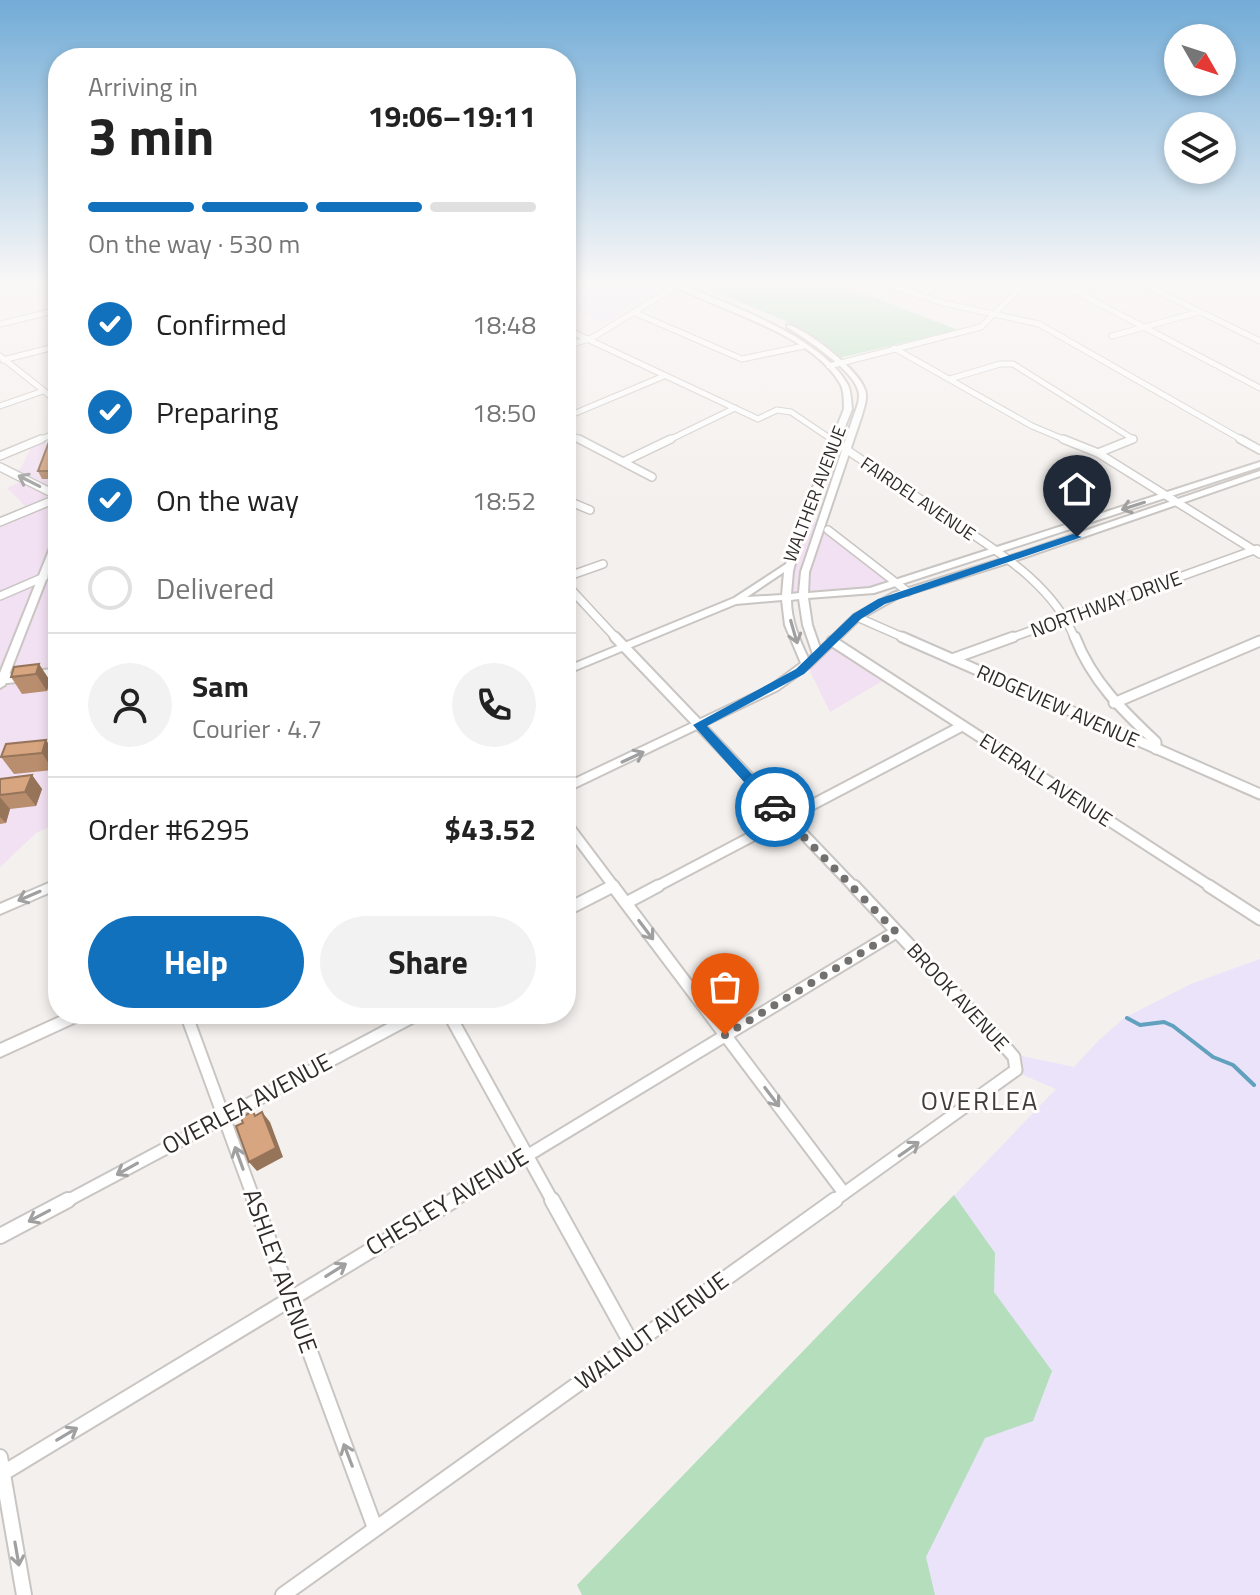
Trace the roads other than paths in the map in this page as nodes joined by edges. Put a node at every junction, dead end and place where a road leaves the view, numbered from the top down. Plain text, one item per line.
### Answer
1 (624, 356) edge
2 (821, 356) edge
3 (824, 356) edge
4 (862, 356) edge
5 (909, 356) edge
6 (1097, 356) edge
7 (1200, 356) edge
8 (2, 359) edge
9 (833, 364) junction
10 (664, 376) junction
11 (950, 379) junction
12 (1260, 388) edge
13 (43, 391) junction
14 (48, 395) edge
15 (0, 406) edge
16 (735, 408) junction
17 (576, 413) edge
18 (48, 436) edge
19 (576, 437) edge
20 (836, 440) junction
21 (847, 450) junction
22 (1260, 450) edge
23 (1098, 453) junction
24 (0, 456) edge
25 (625, 461) junction
26 (1260, 464) edge
27 (0, 467) edge
28 (1260, 473) edge
29 (652, 477) dead end
30 (48, 492) edge
31 (1168, 494) junction
32 (48, 501) edge
33 (1179, 501) junction
34 (576, 504) edge
35 (590, 510) dead end
36 (0, 512) edge
37 (11, 518) junction
38 (1089, 520) junction
39 (0, 522) edge
40 (1100, 529) junction
41 (828, 530) dead end
42 (996, 551) junction
43 (1258, 551) edge
44 (1008, 560) junction
45 (603, 564) dead end
46 (48, 566) edge
47 (787, 566) junction
48 (576, 573) edge
49 (44, 577) junction
50 (898, 584) junction
51 (908, 592) junction
52 (576, 595) edge
53 (0, 596) edge
54 (802, 596) junction
55 (785, 598) junction
56 (735, 601) junction
57 (857, 617) junction
58 (1067, 618) junction
59 (832, 641) junction
60 (1260, 641) edge
61 (624, 648) junction
62 (818, 655) junction
63 (952, 659) junction
64 (807, 665) junction
65 (576, 667) edge
66 (48, 674) edge
67 (1, 681) edge
68 (1114, 703) junction
69 (699, 725) junction
70 (962, 726) junction
71 (1156, 749) junction
72 (576, 783) edge
73 (1260, 794) edge
74 (785, 819) junction
75 (576, 836) edge
76 (613, 886) junction
77 (48, 888) edge
78 (626, 903) junction
79 (576, 905) edge
80 (0, 909) edge
81 (1260, 919) edge
82 (896, 932) junction
83 (58, 1024) edge
84 (190, 1024) edge
85 (399, 1024) edge
86 (455, 1024) edge
87 (725, 1035) junction
88 (0, 1051) edge
89 (1016, 1064) joint
90 (224, 1116) junction
91 (527, 1153) junction
92 (844, 1193) junction
93 (0, 1236) edge
94 (289, 1299) junction
95 (633, 1346) junction
96 (0, 1457) edge
97 (1, 1474) edge
98 (375, 1528) junction
99 (24, 1595) edge
100 (283, 1595) edge

1 - 10 street, FAIRDEL AVENUE
2 - 9 main road, WALTHER AVENUE
3 - 9 main road, WALTHER AVENUE
4 - 9 street
5 - 11 street
6 - 22 street
7 - 12 street
8 - 13 street
9 - 20 main road, WALTHER AVENUE
9 - 21 main road, WALTHER AVENUE
10 - 16 street, FAIRDEL AVENUE
10 - 17 street
11 - 23 street
11 - 23 street
13 - 14 street
13 - 15 street
16 - 20 street, FAIRDEL AVENUE
16 - 25 street
18 - 24 street
19 - 25 street
20 - 21 street, FAIRDEL AVENUE
20 - 47 main road, WALTHER AVENUE
21 - 42 street, FAIRDEL AVENUE
21 - 54 main road, WALTHER AVENUE
23 - 31 street
25 - 29 street
26 - 31 main road
30 -> 27 street
28 - 33 main road
31 - 33 street
31 -> 38 main road
32 - 37 street
33 - 40 main road
33 - 43 street
34 - 35 street
36 - 37 street
37 - 39 street
38 - 40 main road
38 - 42 main road
40 - 44 main road
41 - 50 street
42 - 44 street, FAIRDEL AVENUE
42 - 50 main road
43 - 58 street, NORTHWAY DRIVE
44 - 51 main road
44 - 58 street, FAIRDEL AVENUE
45 - 48 street
46 - 49 main road
47 - 55 main road, WALTHER AVENUE
47 - 56 main road
49 - 53 street
49 - 67 main road
50 - 51 street
50 - 54 main road
51 - 57 main road
52 - 61 street, BROOK AVENUE
54 - 55 main road
54 - 62 main road, WALTHER AVENUE
55 - 56 main road
55 -> 64 main road, WALTHER AVENUE
56 - 61 main road
57 - 59 main road
57 - 63 street, RIDGEVIEW AVENUE
58 - 63 street, NORTHWAY DRIVE
58 - 68 street, FAIRDEL AVENUE
59 - 62 main road
59 - 70 street, EVERALL AVENUE
60 - 68 street
61 - 65 main road
61 - 69 street, BROOK AVENUE
62 - 64 main road
63 - 71 street, RIDGEVIEW AVENUE
64 - 69 main road
66 - 67 street
68 - 71 street, FAIRDEL AVENUE
72 -> 69 main road
69 - 74 street, BROOK AVENUE
70 - 74 street
70 - 81 street, EVERALL AVENUE
71 - 73 street, RIDGEVIEW AVENUE
74 - 78 street
74 - 82 street, BROOK AVENUE
75 - 76 street
76 - 78 street
76 - 79 street
77 -> 80 main road
78 -> 87 street
82 - 87 street, CHESLEY AVENUE
82 - 89 street, BROOK AVENUE
83 - 88 main road
84 - 90 street, ASHLEY AVENUE
85 - 90 street, OVERLEA AVENUE
86 - 91 street
87 - 91 street, CHESLEY AVENUE
87 -> 92 street
92 -> 89 street, WALNUT AVENUE
90 -> 93 street, OVERLEA AVENUE
94 -> 90 street, ASHLEY AVENUE
94 -> 91 street, CHESLEY AVENUE
91 - 95 street
92 - 95 street, WALNUT AVENUE
97 -> 94 street, CHESLEY AVENUE
98 -> 94 street, ASHLEY AVENUE
95 - 98 street, WALNUT AVENUE
96 - 97 street
97 -> 99 street
98 - 100 street, WALNUT AVENUE

